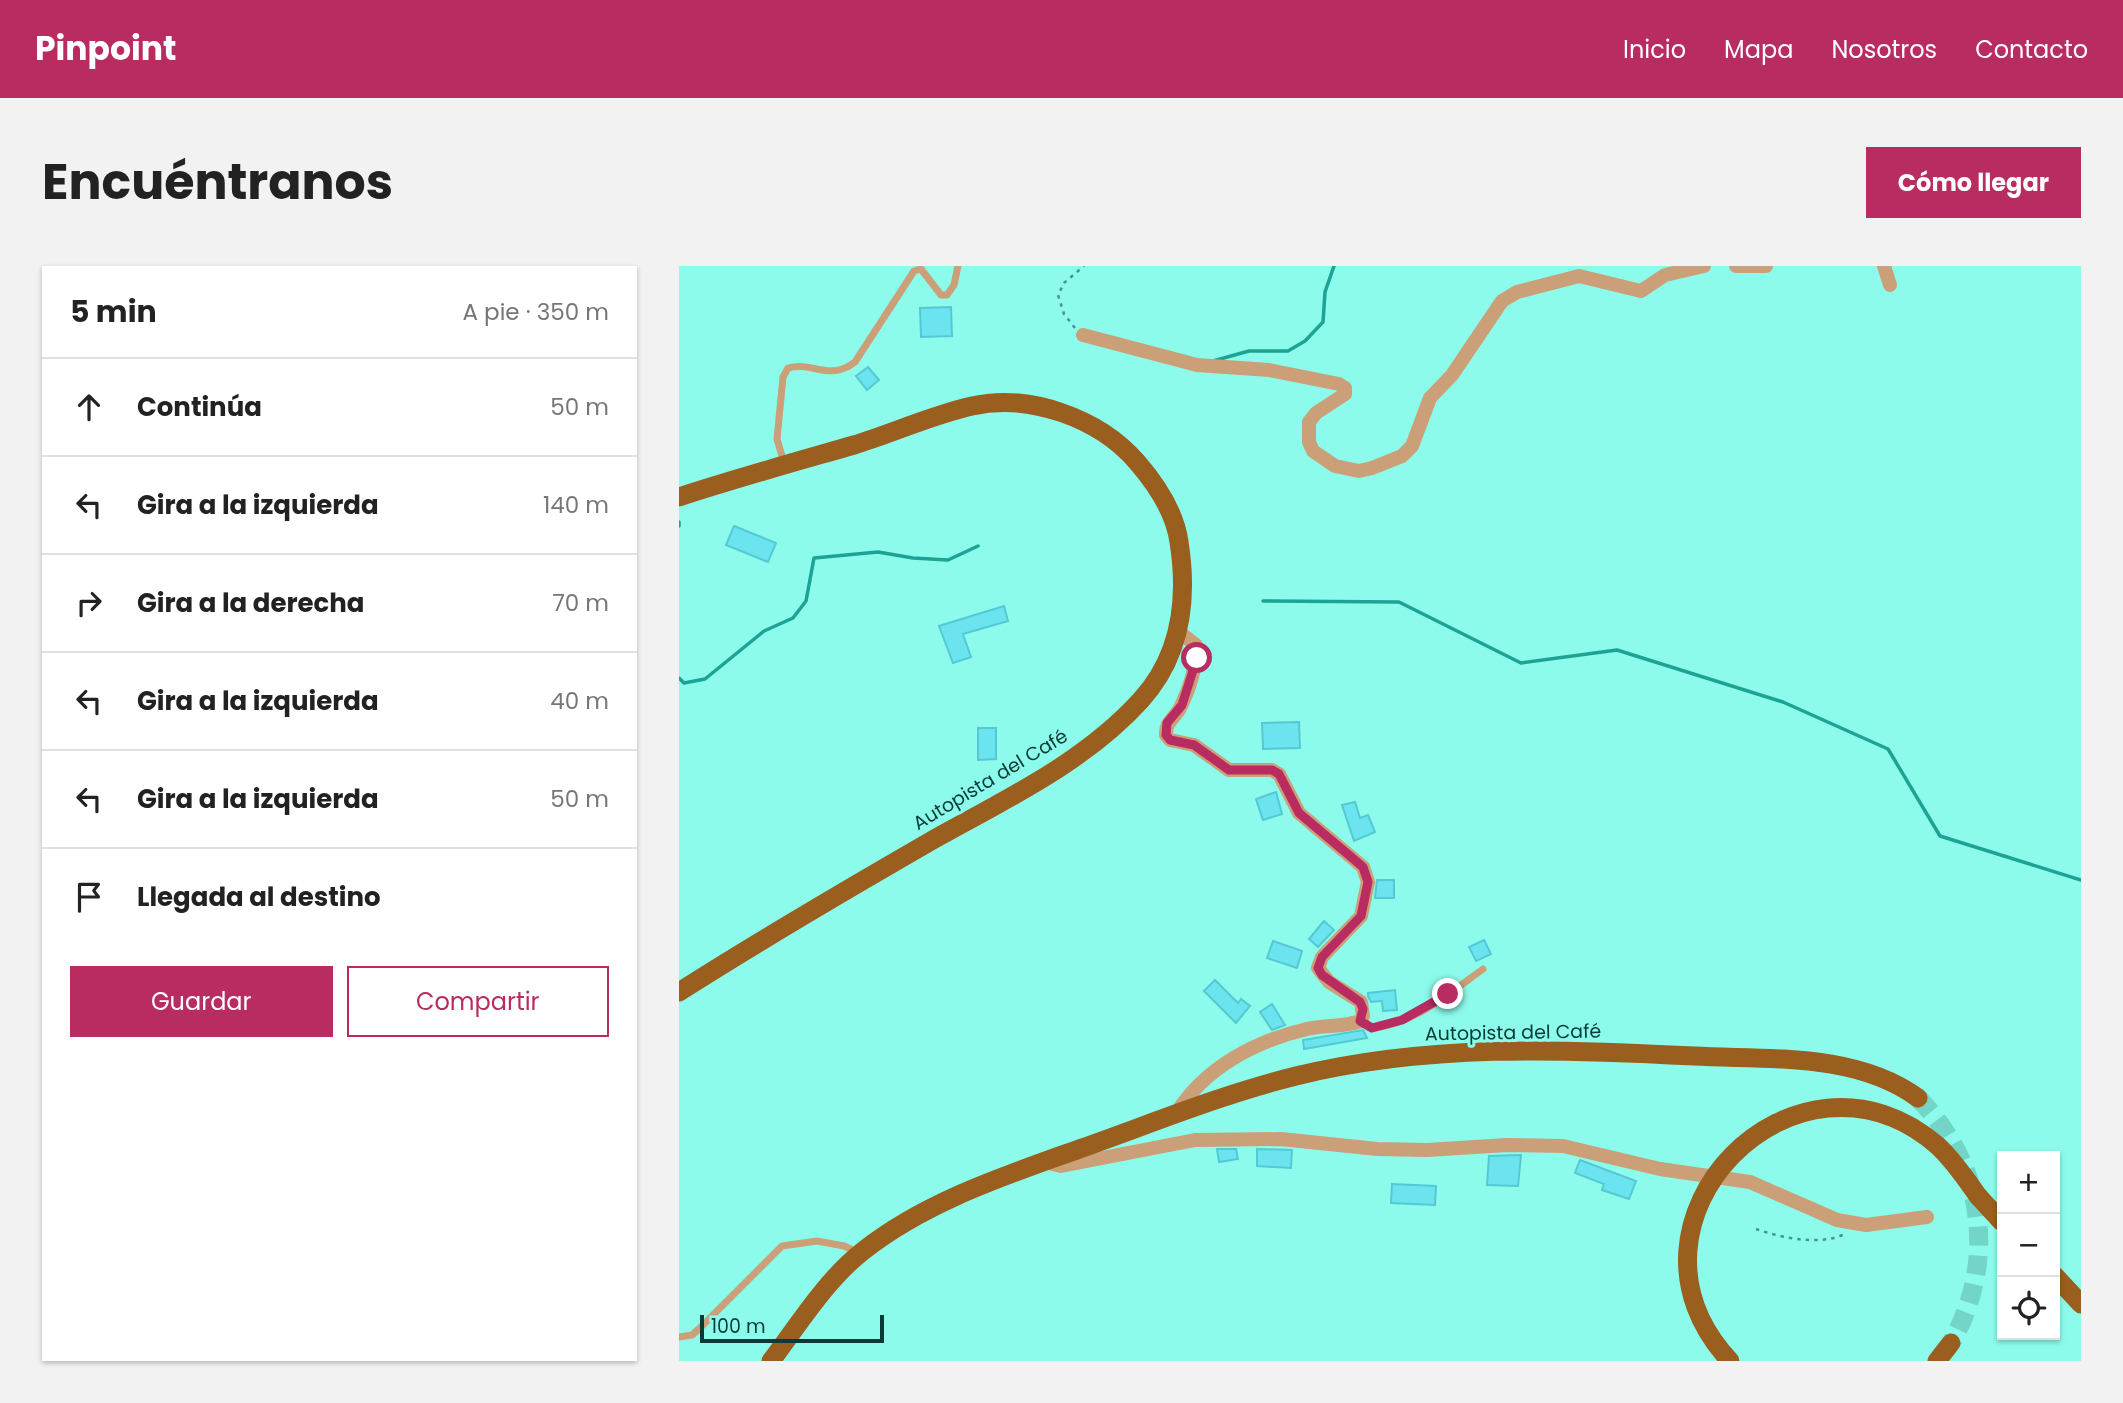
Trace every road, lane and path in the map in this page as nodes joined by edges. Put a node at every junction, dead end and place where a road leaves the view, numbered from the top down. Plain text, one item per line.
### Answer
1 (958, 266) edge
2 (1084, 266) edge
3 (1704, 266) edge
4 (1737, 266) edge
5 (1766, 266) edge
6 (1884, 266) edge
7 (1890, 285) dead end
8 (1083, 335) joint
9 (777, 465) junction
10 (679, 497) edge
11 (1179, 632) junction
12 (1483, 969) dead end
13 (679, 992) edge
14 (1360, 1021) junction
15 (1918, 1098) tunnel mouth
16 (1176, 1114) junction
17 (1044, 1161) junction
18 (1927, 1217) dead end
19 (1997, 1217) edge
20 (1866, 1225) junction
21 (1756, 1229) dead end
22 (860, 1253) junction
23 (2056, 1277) edge
24 (2081, 1304) edge
25 (679, 1337) edge
26 (1951, 1343) tunnel mouth
27 (771, 1361) edge
28 (1730, 1361) edge
29 (1937, 1361) edge

1 - 9 lane
2 - 8 path
3 - 8 street
4 - 5 street
6 - 7 street
9 - 10 highway, Autopista del Café
9 - 11 highway, Autopista del Café
11 - 13 highway, Autopista del Café
11 - 14 street
12 - 14 lane
14 - 16 street
15 - 16 highway, Autopista del Café
16 - 17 highway, Autopista del Café
17 - 20 street
17 - 22 highway, Autopista del Café
18 - 20 street
19 - 28 highway, bridge
20 - 21 path
22 - 25 lane
22 - 27 highway, Autopista del Café
23 - 24 highway
26 - 29 highway

